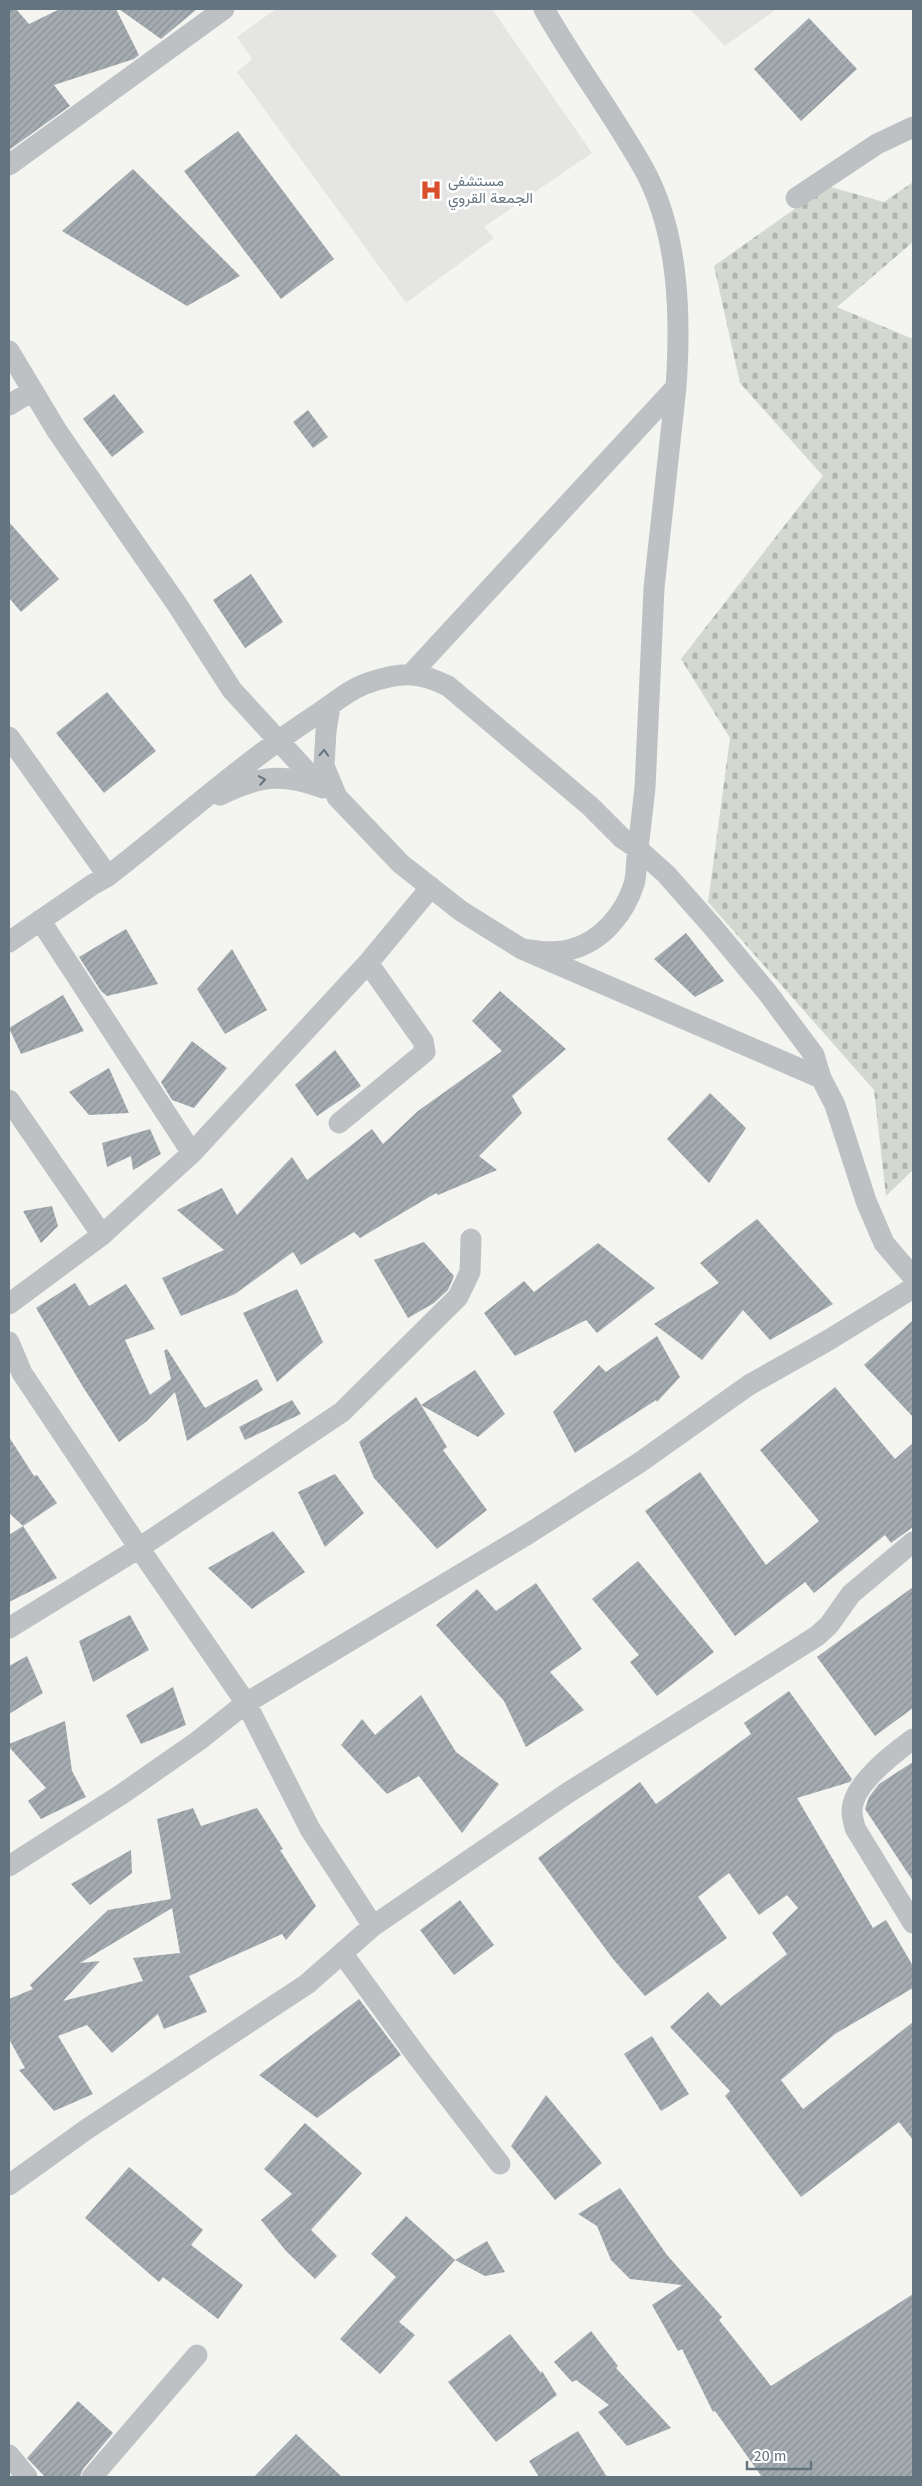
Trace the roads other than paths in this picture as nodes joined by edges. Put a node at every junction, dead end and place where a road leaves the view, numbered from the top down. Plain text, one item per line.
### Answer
1 (224, 9) edge
2 (544, 9) edge
3 (913, 127) edge
4 (9, 165) edge
5 (796, 198) dead end
6 (9, 351) edge
7 (676, 387) junction
8 (32, 391) junction
9 (9, 405) edge
10 (411, 674) junction
11 (330, 706) junction
12 (9, 738) edge
13 (277, 740) junction
14 (330, 792) junction
15 (200, 801) junction
16 (638, 849) junction
17 (108, 876) junction
18 (431, 887) junction
19 (40, 920) junction
20 (9, 942) edge
21 (522, 949) junction
22 (368, 962) junction
23 (821, 1078) junction
24 (9, 1100) edge
25 (339, 1124) dead end
26 (192, 1153) junction
27 (102, 1234) junction
28 (471, 1239) dead end
29 (913, 1277) edge
30 (913, 1288) edge
31 (9, 1304) edge
32 (9, 1342) edge
33 (913, 1542) edge
34 (139, 1548) junction
35 (9, 1628) edge
36 (246, 1703) junction
37 (913, 1739) edge
38 (9, 1866) edge
39 (913, 1923) edge
40 (373, 1926) junction
41 (342, 1953) junction
42 (500, 2164) dead end
43 (9, 2185) edge
44 (197, 2354) dead end
45 (9, 2455) edge
46 (28, 2477) edge
47 (92, 2477) edge

1 - 4 street
2 - 7 street
3 - 5 street
6 - 8 street
7 - 10 street
7 - 16 street
8 - 9 street
8 - 13 street
10 - 11 street
10 - 16 street
11 - 13 street
14 -> 11 street
12 - 17 street
13 - 14 street
13 - 15 street
15 -> 14 street
14 - 18 street
15 - 17 street
16 - 21 street
16 - 23 street
17 - 19 street
18 - 21 street
18 - 22 street
19 - 20 street
19 - 26 street
21 - 23 street
22 - 25 street
22 - 26 street
23 - 29 street
24 - 27 street
26 - 27 street
27 - 31 street
28 - 34 street
30 - 36 street
32 - 34 street
33 - 40 street
34 - 35 street
34 - 36 street
36 - 38 street
36 - 40 street
37 - 39 street
40 - 41 street
41 - 42 street
41 - 43 street
44 - 47 street
45 - 46 street

